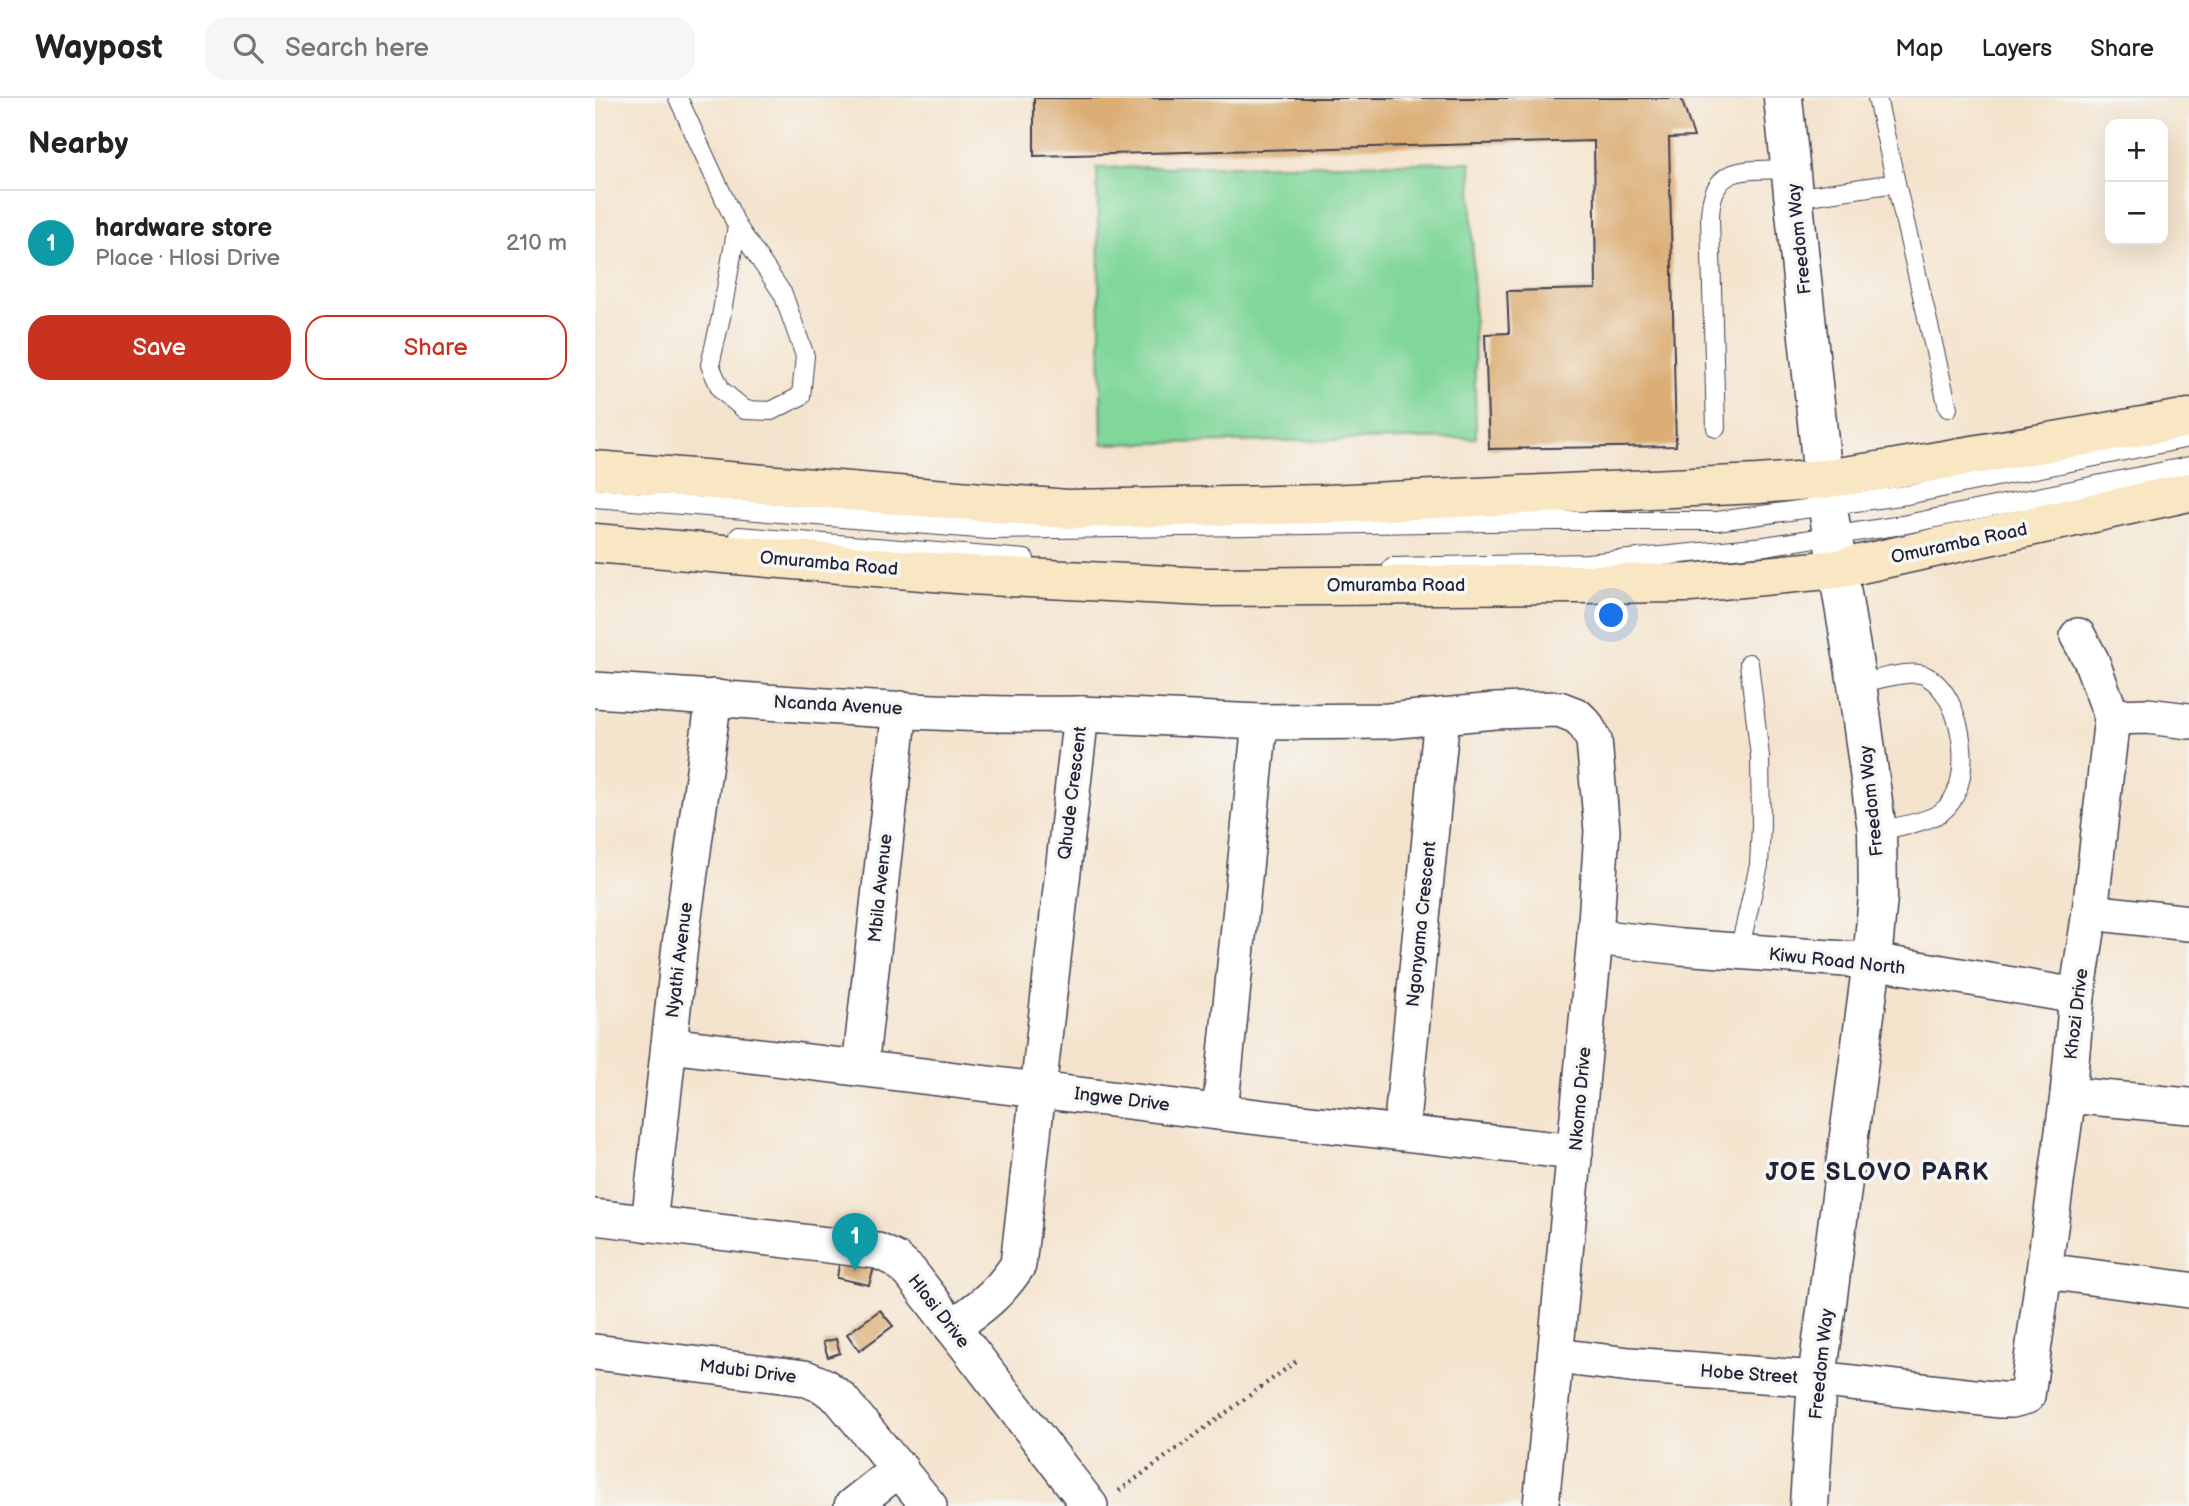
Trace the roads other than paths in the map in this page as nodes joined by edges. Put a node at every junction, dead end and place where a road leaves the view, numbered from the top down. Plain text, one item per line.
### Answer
1 (678, 98) edge
2 (1783, 98) edge
3 (1877, 98) edge
4 (1793, 183) junction
5 (1896, 183) junction
6 (737, 226) junction
7 (1948, 408) dead end
8 (2189, 418) edge
9 (1716, 428) dead end
10 (2189, 438) edge
11 (2189, 466) edge
12 (595, 470) edge
13 (2189, 492) edge
14 (595, 498) edge
15 (1830, 522) junction
16 (718, 534) dead end
17 (595, 543) edge
18 (1040, 560) dead end
19 (1378, 567) dead end
20 (1295, 569) dead end
21 (1212, 570) dead end
22 (2078, 636) dead end
23 (1749, 663) dead end
24 (1857, 684) junction
25 (595, 690) edge
26 (713, 697) junction
27 (900, 709) junction
28 (1081, 714) junction
29 (1442, 716) junction
30 (2112, 717) junction
31 (2189, 721) edge
32 (1260, 722) junction
33 (1877, 831) junction
34 (2090, 912) junction
35 (2189, 923) edge
36 (1595, 937) junction
37 (1739, 951) junction
38 (1872, 961) junction
39 (2077, 996) junction
40 (669, 1045) junction
41 (860, 1068) junction
42 (1037, 1089) junction
43 (2068, 1095) junction
44 (2189, 1107) edge
45 (1220, 1112) junction
46 (1401, 1132) junction
47 (1575, 1152) junction
48 (595, 1217) edge
49 (649, 1224) junction
50 (2045, 1271) junction
51 (2189, 1290) edge
52 (952, 1327) junction
53 (595, 1352) edge
54 (1556, 1356) junction
55 (1817, 1379) junction
56 (2025, 1398) joint
57 (900, 1468) junction
58 (1100, 1502) edge
59 (852, 1506) edge
60 (929, 1506) edge
61 (1541, 1506) edge
62 (1809, 1506) edge

1 - 6 lane
2 - 4 street, Freedom Way
3 - 5 lane
4 - 5 lane
4 - 9 lane
4 - 15 street, Freedom Way
5 - 7 lane
6 - 6 lane
8 - 15 main road, Omuramba Road
10 - 15 lane
11 - 15 lane
12 - 15 main road, Omuramba Road
13 - 15 main road, Omuramba Road
14 - 15 lane
15 - 17 main road, Omuramba Road
15 - 19 lane
15 - 24 street, Freedom Way
16 - 18 lane
20 - 21 lane
22 - 30 street, Khozi Drive
23 - 37 lane
24 - 33 street, Freedom Way
24 - 33 lane
25 - 26 street, Ncanda Avenue
26 - 27 street, Ncanda Avenue
26 - 40 street, Nyathi Avenue
27 - 28 street, Ncanda Avenue
27 - 41 street, Mbila Avenue
28 - 32 street, Qhude Crescent
28 - 42 street, Qhude Crescent
29 - 32 street
29 - 36 street, Nkomo Drive
29 - 46 street, Ngonyama Crescent
30 - 31 street
30 - 34 street, Khozi Drive
32 - 45 street
33 - 38 street, Freedom Way
34 - 35 street
34 - 39 street, Khozi Drive
36 - 37 street, Kiwu Road North
36 - 47 street, Nkomo Drive
37 - 38 street, Kiwu Road North
38 - 39 street, Kiwu Road North
38 - 55 street, Freedom Way
39 - 43 street, Khozi Drive
40 - 41 street, Ingwe Drive
40 - 49 street, Nyathi Avenue
41 - 42 street, Ingwe Drive
42 - 45 street, Ingwe Drive
42 - 52 street, Qhude Crescent
43 - 44 street
43 - 50 street, Khozi Drive
45 - 46 street, Ingwe Drive
46 - 47 street, Ingwe Drive
47 - 54 street, Nkomo Drive
48 - 49 street, Hlosi Drive
49 - 52 street, Hlosi Drive
50 - 51 street
50 - 56 street, Khozi Drive
52 - 58 street, Hlosi Drive
53 - 57 street, Mdubi Drive
54 - 55 street, Hobe Street
54 - 61 street, Nkomo Drive
55 - 56 street, Hobe Street
55 - 62 street, Freedom Way
57 - 59 street
57 - 60 street, Mdubi Drive

